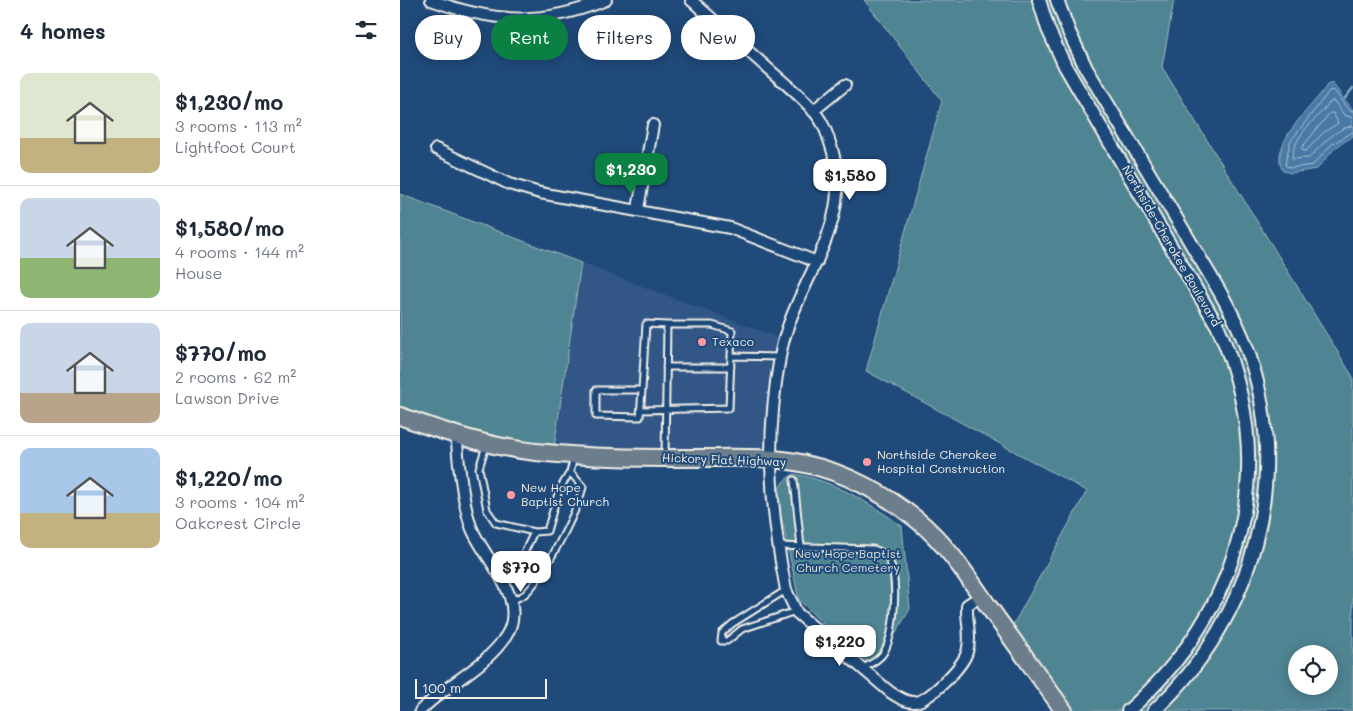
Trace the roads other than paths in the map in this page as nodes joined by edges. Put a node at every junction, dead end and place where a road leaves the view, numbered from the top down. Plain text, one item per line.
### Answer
1 (431, 0) edge
2 (606, 0) edge
3 (691, 0) edge
4 (1039, 0) edge
5 (1057, 0) edge
6 (448, 3) edge
7 (845, 85) dead end
8 (813, 111) junction
9 (653, 125) dead end
10 (436, 148) dead end
11 (638, 209) junction
12 (817, 262) junction
13 (667, 325) junction
14 (731, 356) junction
15 (780, 357) junction
16 (666, 367) junction
17 (730, 367) junction
18 (642, 390) junction
19 (641, 410) junction
20 (666, 410) junction
21 (400, 416) edge
22 (457, 435) junction
23 (487, 444) junction
24 (574, 455) junction
25 (665, 458) junction
26 (769, 460) junction
27 (570, 472) junction
28 (794, 480) dead end
29 (534, 532) junction
30 (778, 546) junction
31 (801, 547) junction
32 (515, 572) dead end
33 (786, 590) junction
34 (981, 596) junction
35 (511, 601) junction
36 (796, 611) junction
37 (861, 669) junction
38 (420, 711) edge
39 (1064, 711) edge
40 (1128, 711) edge
41 (1154, 711) edge

1 - 6 street
2 - 6 street
3 - 8 street
4 - 40 street, Northside-Cherokee Boulevard
5 - 41 street, Northside-Cherokee Boulevard
7 - 8 street
8 - 12 street
9 - 11 street
10 - 11 street
11 - 12 street
12 - 15 street
13 - 14 lane
13 - 16 lane
13 - 18 lane
14 - 15 lane
14 - 17 lane
15 - 26 street
16 - 17 lane
16 - 20 lane
17 - 20 lane
18 - 19 lane
18 - 19 lane
19 - 20 lane
20 - 25 lane
21 - 22 main road, Hickory Flat Highway
22 - 23 main road, Hickory Flat Highway
22 - 35 street
23 - 24 main road, Hickory Flat Highway
23 - 29 lane
24 - 25 main road, Hickory Flat Highway
24 - 27 lane
25 - 26 main road, Hickory Flat Highway
26 - 30 street
26 - 34 main road, Hickory Flat Highway
27 - 29 lane
27 - 35 lane
28 - 31 lane
29 - 32 lane
30 - 31 lane
30 - 33 street
31 - 37 lane
33 - 36 street
33 - 36 lane
34 - 37 street
34 - 39 main road, Hickory Flat Highway
35 - 38 street
36 - 37 street

